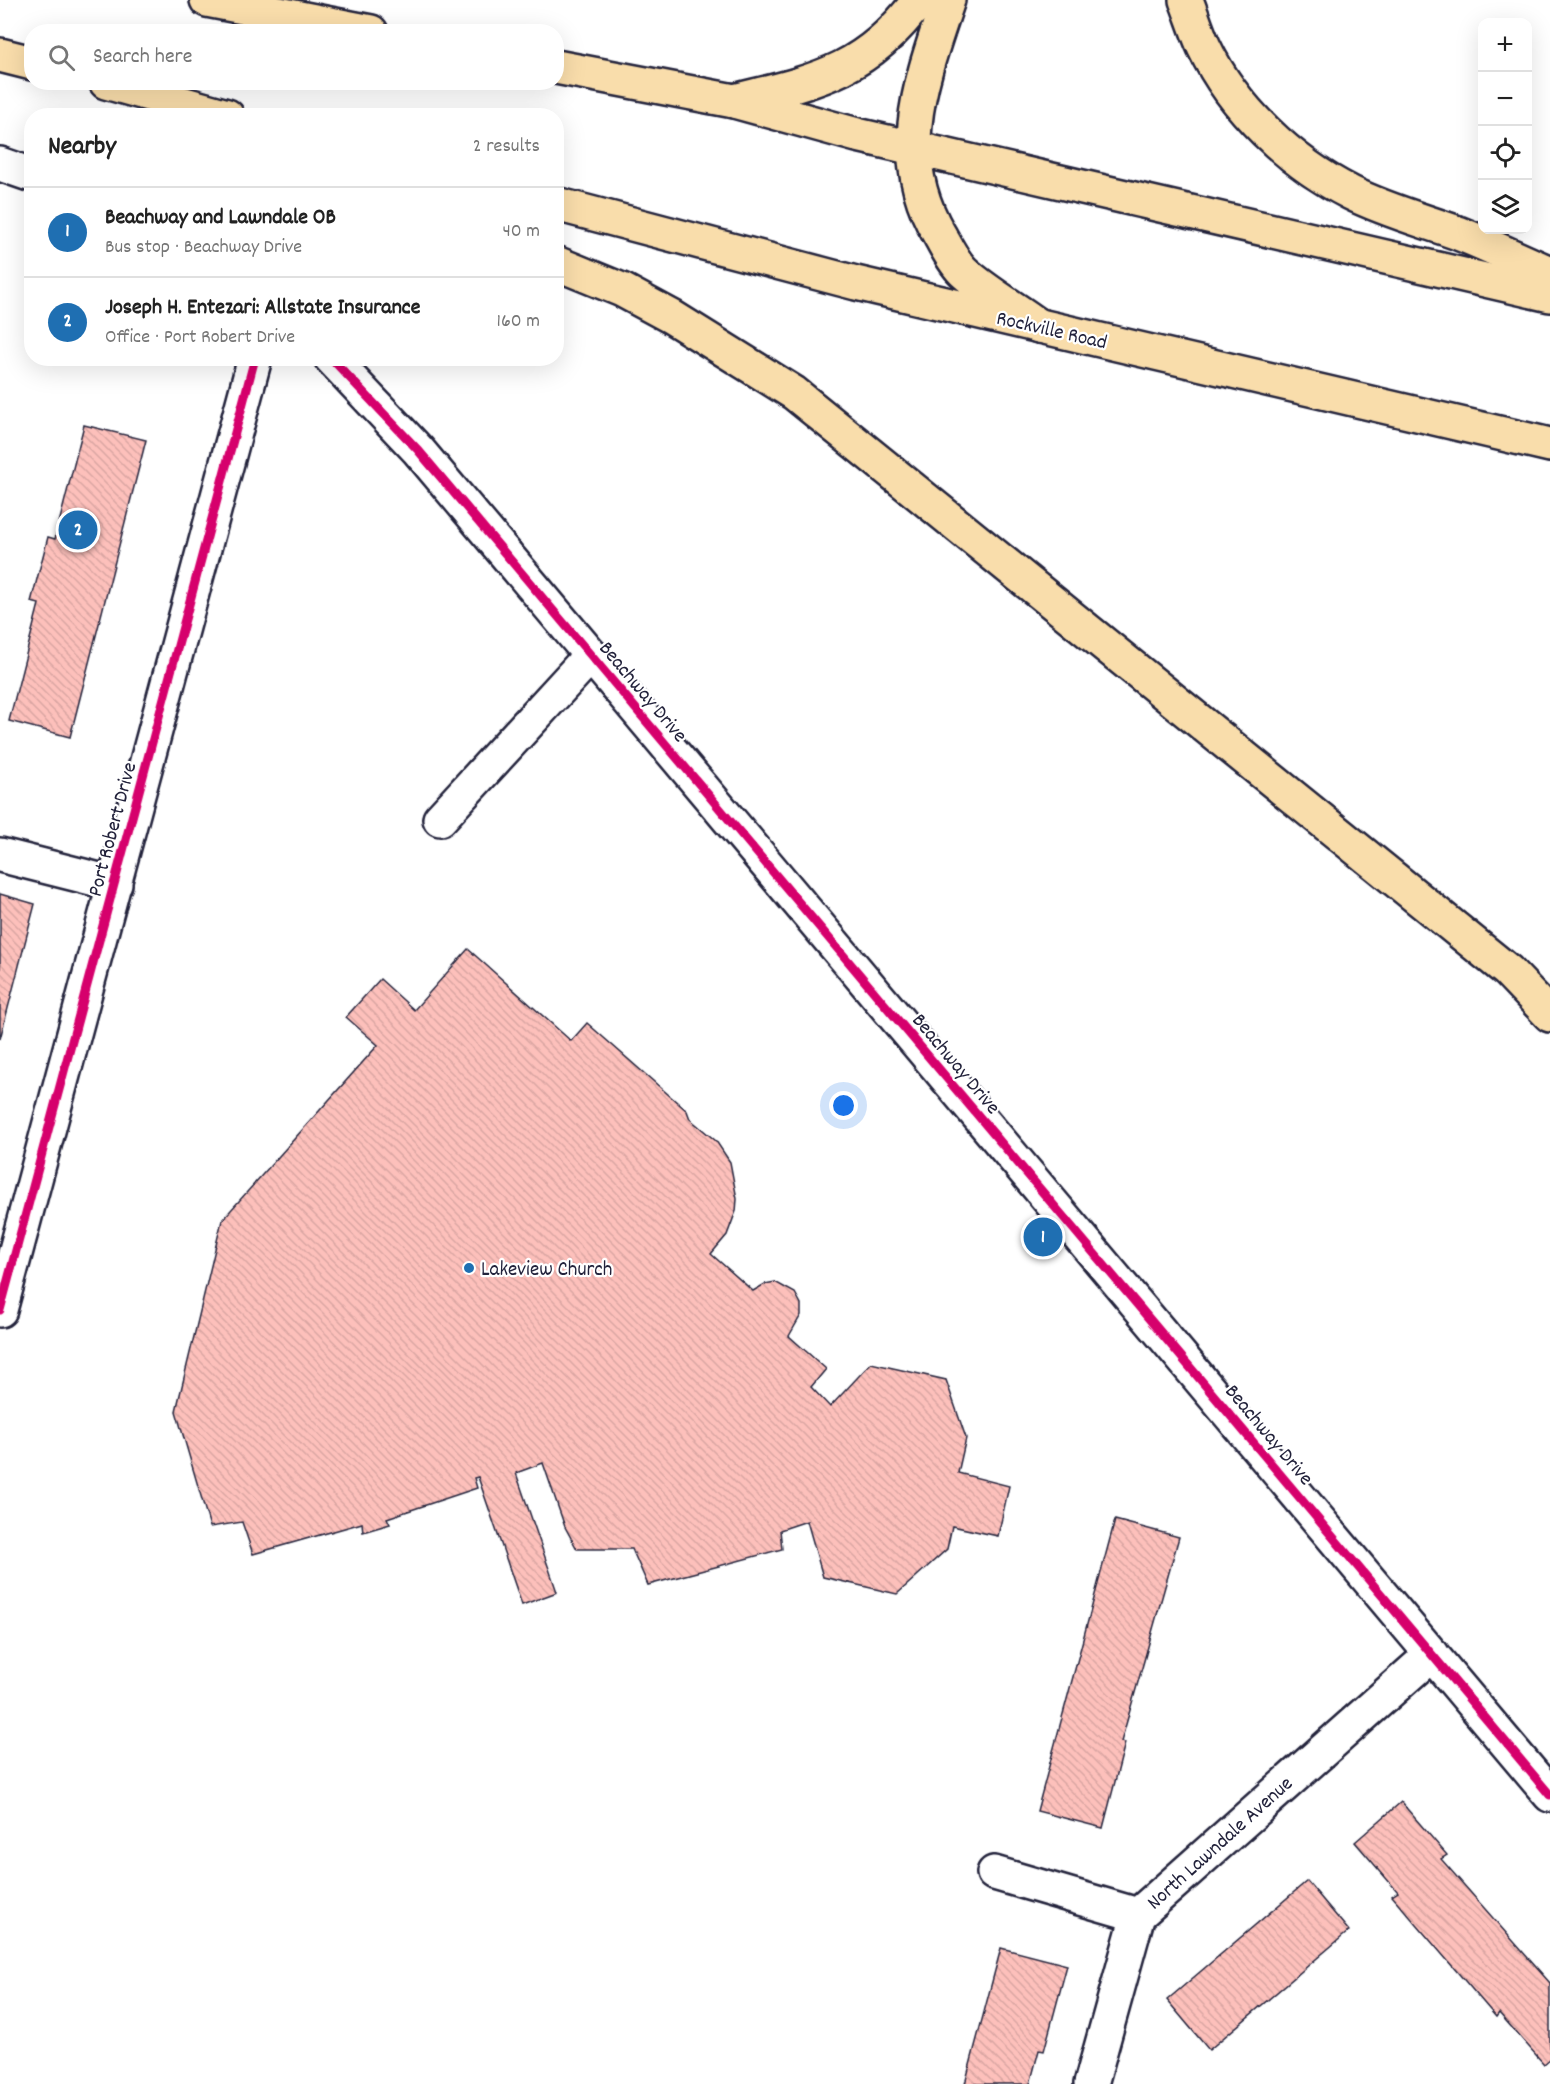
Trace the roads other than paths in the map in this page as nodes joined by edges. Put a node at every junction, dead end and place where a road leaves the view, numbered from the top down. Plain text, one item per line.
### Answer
1 (207, 0) edge
2 (919, 0) edge
3 (948, 0) edge
4 (1186, 0) edge
5 (330, 24) edge
6 (0, 55) edge
7 (24, 61) edge
8 (564, 69) edge
9 (134, 90) edge
10 (734, 101) junction
11 (199, 108) edge
12 (913, 148) junction
13 (0, 164) edge
14 (24, 172) edge
15 (564, 206) edge
16 (564, 266) edge
17 (1550, 273) edge
18 (1550, 295) edge
19 (1039, 326) junction
20 (253, 366) edge
21 (339, 366) edge
22 (1550, 445) edge
23 (591, 655) junction
24 (440, 819) dead end
25 (0, 855) edge
26 (115, 884) junction
27 (1550, 1015) edge
28 (0, 1310) edge
29 (1431, 1654) junction
30 (1550, 1795) edge
31 (994, 1873) dead end
32 (1138, 1916) junction
33 (1091, 2084) edge

1 - 5 main road
2 - 10 main road
3 - 12 main road
4 - 17 main road
6 - 7 main road
8 - 10 main road
9 - 11 main road
10 - 12 main road
12 - 18 main road
12 - 19 main road
13 - 14 street
15 - 19 main road, Rockville Road
16 - 27 main road
19 - 22 main road, Rockville Road
20 - 26 street, Port Robert Drive
21 - 23 street, Beachway Drive
23 - 24 street
23 - 29 street, Beachway Drive
25 - 26 street
26 - 28 street, Port Robert Drive
29 - 30 street, Beachway Drive
29 - 32 street, North Lawndale Avenue
31 - 32 street
32 - 33 street, North Lawndale Avenue

